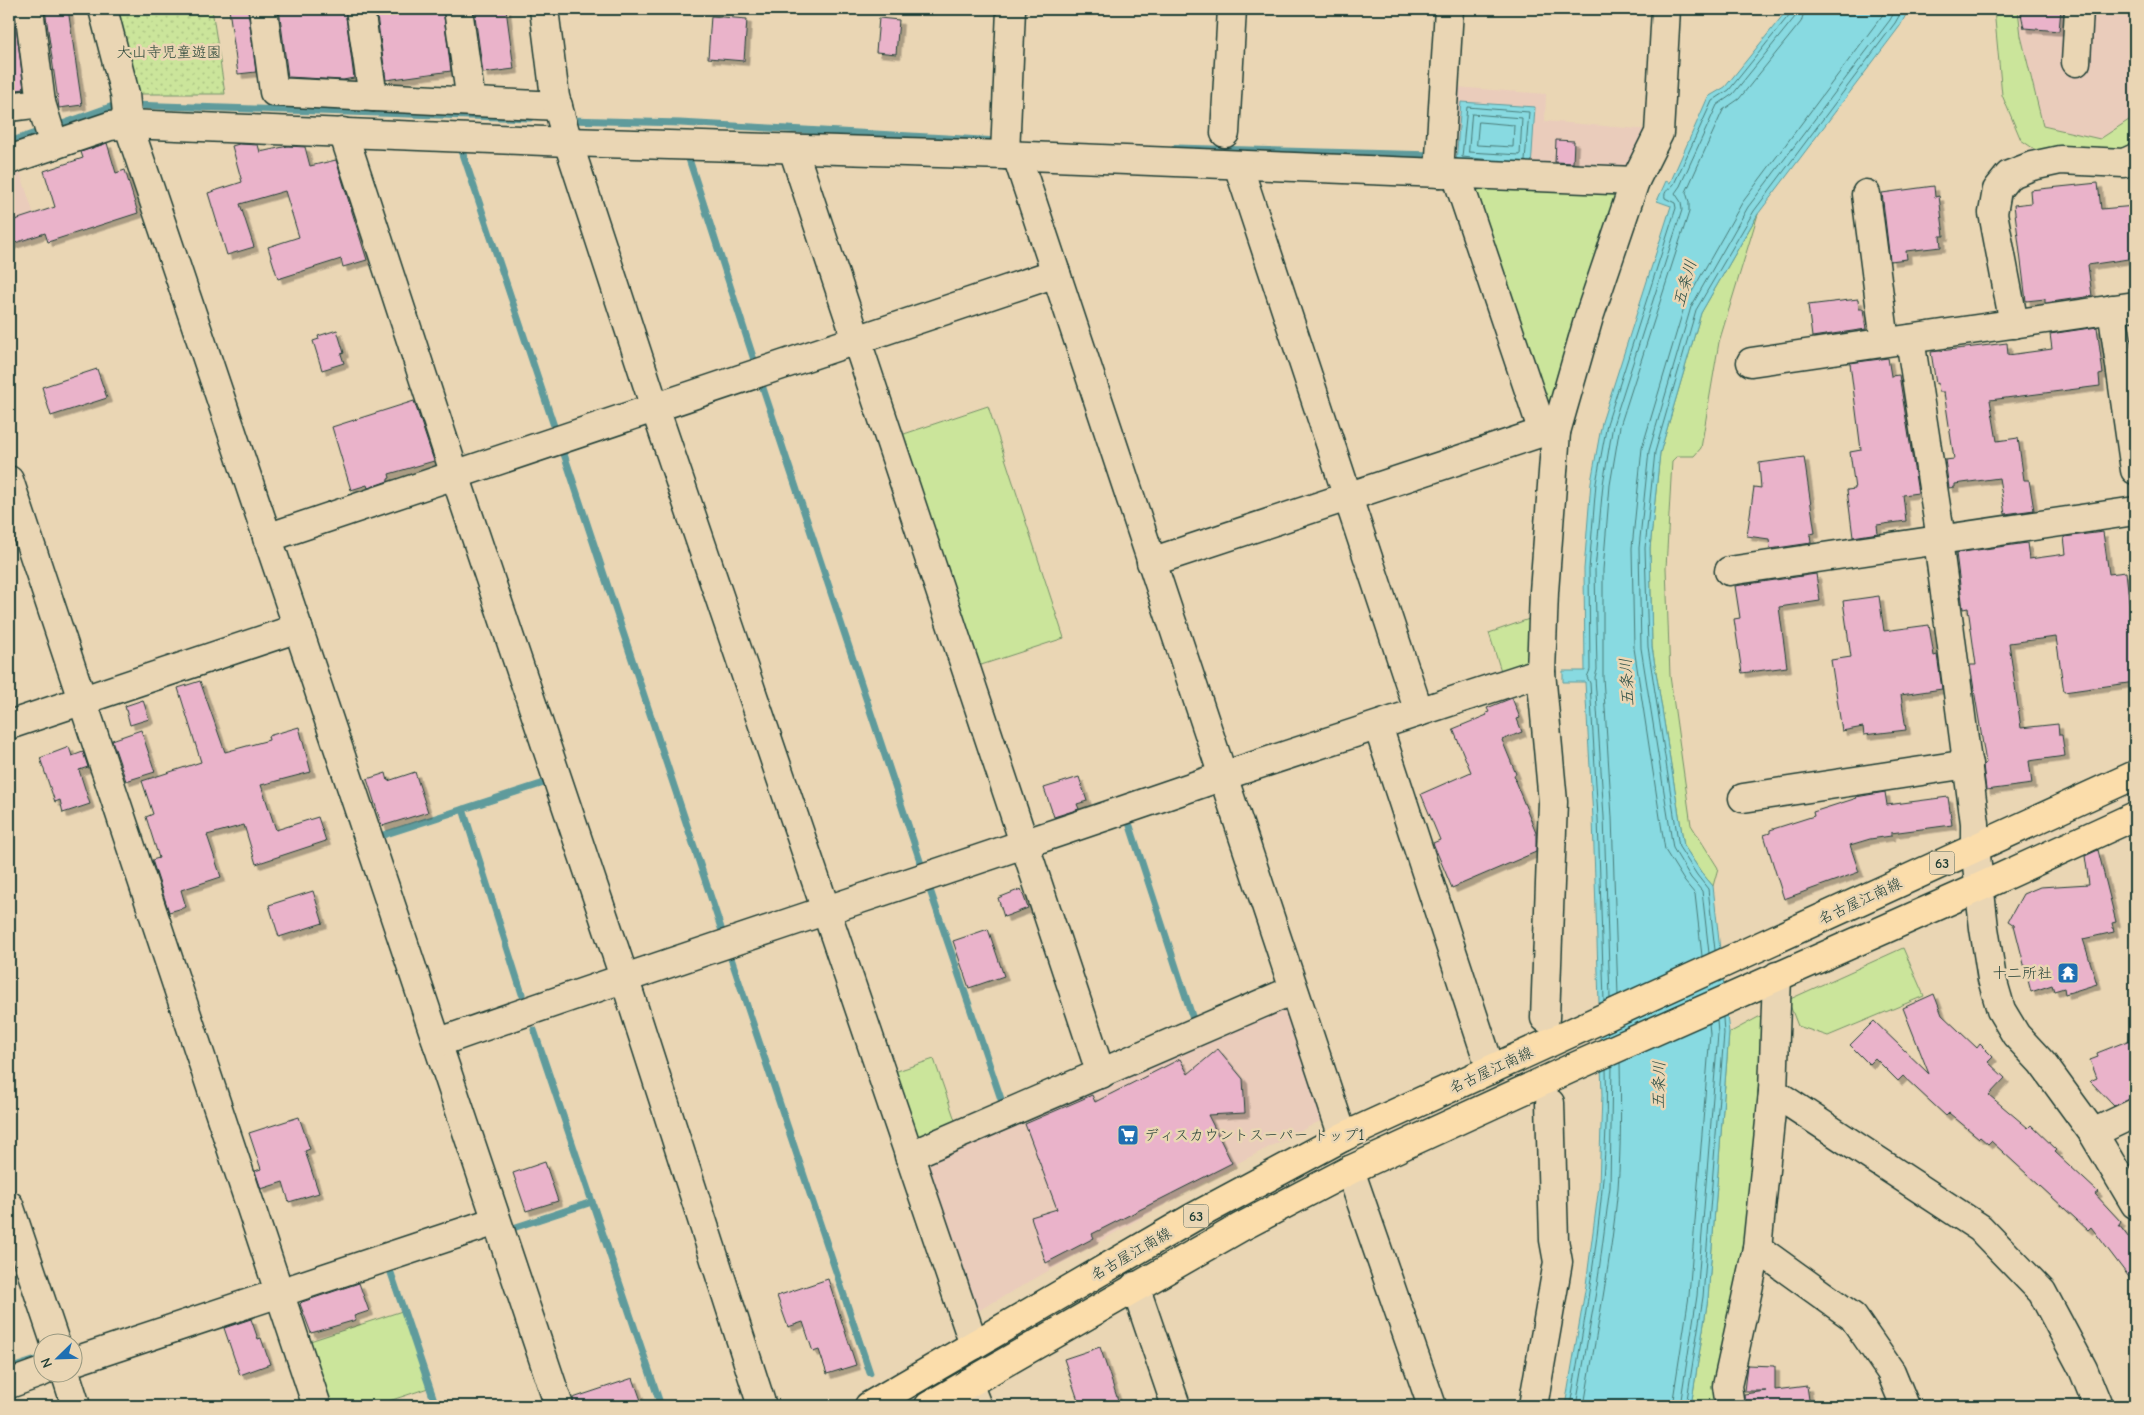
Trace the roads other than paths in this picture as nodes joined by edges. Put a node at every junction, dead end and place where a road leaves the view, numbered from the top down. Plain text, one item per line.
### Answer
1 (28, 9) edge
2 (103, 9) edge
3 (264, 9) edge
4 (360, 9) edge
5 (458, 9) edge
6 (544, 9) edge
7 (1011, 9) edge
8 (1232, 9) edge
9 (1449, 9) edge
10 (1666, 9) edge
11 (2079, 9) edge
12 (2076, 62) dead end
13 (373, 97) junction
14 (471, 102) junction
15 (9, 108) edge
16 (126, 111) junction
17 (563, 123) junction
18 (49, 126) junction
19 (343, 132) junction
20 (1225, 133) dead end
21 (793, 149) junction
22 (1011, 155) junction
23 (2135, 158) edge
24 (9, 160) edge
25 (1238, 165) junction
26 (1445, 165) junction
27 (1635, 181) junction
28 (1866, 194) dead end
29 (1056, 273) junction
30 (2124, 308) edge
31 (2014, 324) junction
32 (857, 340) junction
33 (1898, 340) junction
34 (1750, 362) dead end
35 (655, 408) junction
36 (1549, 432) junction
37 (2135, 470) edge
38 (455, 475) junction
39 (9, 480) edge
40 (1347, 497) junction
41 (2135, 511) edge
42 (267, 538) junction
43 (1940, 540) junction
44 (1151, 562) junction
45 (1729, 571) dead end
46 (298, 628) junction
47 (1541, 672) junction
48 (82, 700) junction
49 (1419, 712) junction
50 (9, 725) edge
51 (1378, 726) junction
52 (1968, 764) junction
53 (2135, 775) edge
54 (1223, 776) junction
55 (1743, 798) dead end
56 (2135, 816) edge
57 (1025, 845) junction
58 (1976, 847) junction
59 (1980, 887) junction
60 (827, 910) junction
61 (1777, 976) junction
62 (624, 977) junction
63 (1294, 990) junction
64 (1545, 1018) dead end
65 (437, 1043) junction
66 (1491, 1070) junction
67 (1568, 1070) junction
68 (1101, 1074) junction
69 (1773, 1092) junction
70 (1550, 1103) dead end
71 (2135, 1113) edge
72 (2094, 1134) junction
73 (1343, 1137) junction
74 (909, 1156) junction
75 (1350, 1170) junction
76 (9, 1204) edge
77 (2135, 1204) edge
78 (496, 1220) junction
79 (1757, 1248) junction
80 (1558, 1260) junction
81 (1135, 1286) junction
82 (279, 1293) junction
83 (52, 1332) edge
84 (974, 1345) junction
85 (82, 1359) edge
86 (32, 1376) edge
87 (68, 1382) edge
88 (9, 1384) edge
89 (972, 1395) edge
90 (76, 1406) edge
91 (317, 1406) edge
92 (559, 1406) edge
93 (762, 1406) edge
94 (869, 1406) edge
95 (929, 1406) edge
96 (1176, 1406) edge
97 (1432, 1406) edge
98 (1533, 1406) edge
99 (1730, 1406) edge
100 (1905, 1406) edge
101 (2098, 1406) edge

1 - 18 street
2 - 16 street
3 - 13 street
4 - 13 street
5 - 14 street
6 - 17 street
7 - 22 street
8 - 20 street
9 - 26 street
10 - 27 street
11 - 12 street
13 - 14 street
14 - 17 street
15 - 18 street
16 - 18 street
16 - 19 street
16 - 42 street
17 - 19 street
17 - 21 street
17 - 35 street
18 - 24 street
19 - 38 street
21 - 22 street
21 - 32 street
22 - 25 street
22 - 29 street
23 - 31 street
25 - 26 street
25 - 40 street
26 - 27 street
26 - 36 street
27 - 36 street
28 - 33 street
29 - 32 street
29 - 44 street
30 - 31 street
30 - 37 street
31 - 33 street
32 - 35 street
32 - 57 street
33 - 34 street
33 - 43 street
35 - 38 street
35 - 60 street
36 - 40 street
36 - 47 street
38 - 42 street
38 - 62 street
39 - 48 street
40 - 44 street
40 - 49 street
41 - 43 street
42 - 46 street
43 - 45 street
43 - 52 street
44 - 54 street
46 - 48 street
46 - 65 street
47 - 49 street
47 - 64 street
48 - 50 street
48 - 82 street
49 - 51 street
51 - 54 street
51 - 66 street
52 - 55 street
52 - 58 street
53 - 58 main road, 名古屋江南線 / 63
54 - 57 street
54 - 63 street
56 - 59 main road, 名古屋江南線 / 63
57 - 60 street
57 - 68 street
58 - 59 street
58 - 66 main road, 名古屋江南線 / 63
59 - 61 main road, 名古屋江南線 / 63
59 - 72 street
60 - 62 street
60 - 74 street
61 - 67 main road, 名古屋江南線 / 63
61 - 69 street
62 - 65 street
62 - 93 street
63 - 68 street
63 - 73 street
65 - 78 street
66 - 73 main road, 名古屋江南線 / 63
67 - 75 main road, 名古屋江南線 / 63
67 - 80 street
68 - 74 street
69 - 79 street
69 - 101 street
70 - 80 street
71 - 72 street
72 - 77 street
73 - 84 main road, 名古屋江南線 / 63
74 - 84 street
75 - 81 main road, 名古屋江南線 / 63
75 - 97 street
76 - 83 street
78 - 82 street
78 - 92 street
79 - 99 street
79 - 100 street
80 - 98 street
81 - 89 main road, 名古屋江南線 / 63
81 - 96 street
82 - 85 street
82 - 91 street
84 - 94 main road, 名古屋江南線 / 63
86 - 88 street
87 - 90 street
89 - 95 main road, 名古屋江南線 / 63

